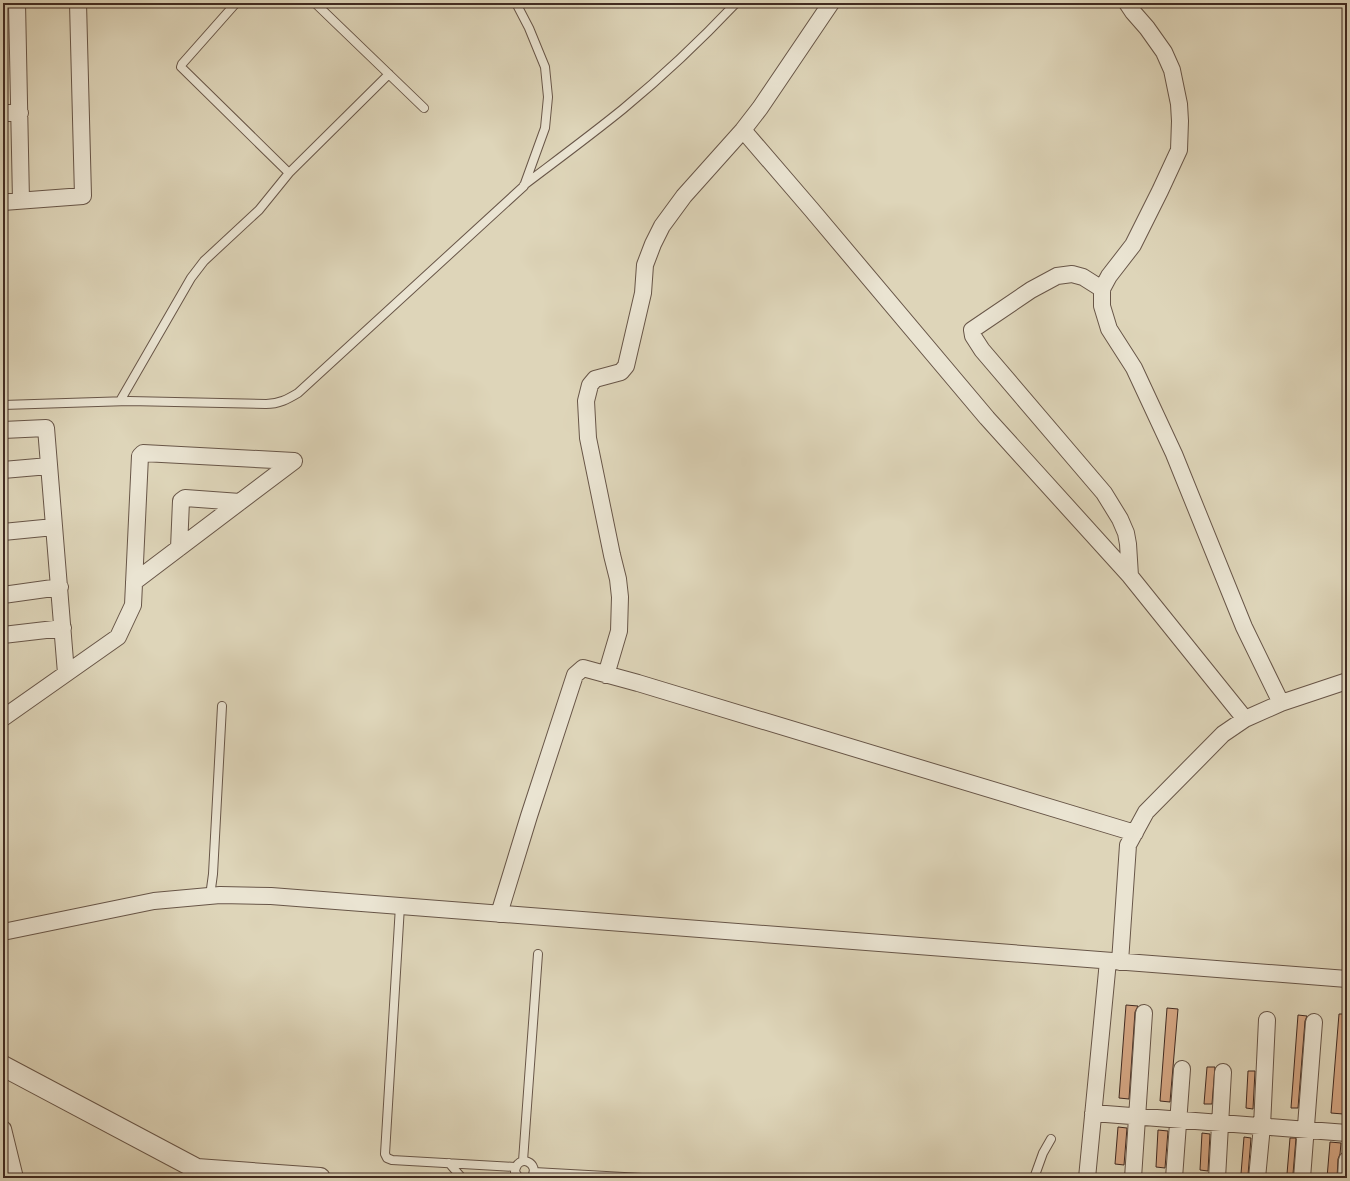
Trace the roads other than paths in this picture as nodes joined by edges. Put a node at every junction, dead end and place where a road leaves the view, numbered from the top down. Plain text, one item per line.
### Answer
1 (17, 3) edge
2 (78, 3) edge
3 (236, 3) edge
4 (315, 3) edge
5 (516, 3) edge
6 (736, 3) edge
7 (831, 3) edge
8 (1127, 3) edge
9 (389, 74) junction
10 (424, 108) dead end
11 (3, 113) edge
12 (20, 113) junction
13 (743, 130) junction
14 (289, 173) junction
15 (524, 186) junction
16 (21, 201) junction
17 (3, 202) edge
18 (1102, 289) junction
19 (120, 401) junction
20 (3, 405) edge
21 (3, 430) edge
22 (49, 466) junction
23 (3, 470) edge
24 (240, 502) junction
25 (54, 528) junction
26 (3, 532) edge
27 (178, 548) junction
28 (1130, 576) junction
29 (134, 582) junction
30 (60, 587) junction
31 (3, 595) edge
32 (63, 628) junction
33 (3, 635) edge
34 (66, 673) junction
35 (606, 675) junction
36 (1347, 681) edge
37 (1280, 703) junction
38 (222, 706) dead end
39 (3, 718) edge
40 (1245, 719) junction
41 (1135, 833) junction
42 (210, 896) junction
43 (400, 906) junction
44 (498, 914) junction
45 (3, 932) edge
46 (538, 954) dead end
47 (1114, 961) junction
48 (1347, 979) edge
49 (1144, 1013) dead end
50 (1267, 1020) dead end
51 (1314, 1022) dead end
52 (3, 1066) edge
53 (1182, 1069) dead end
54 (1223, 1072) dead end
55 (1093, 1113) junction
56 (1138, 1116) junction
57 (1178, 1120) junction
58 (1221, 1123) junction
59 (1262, 1126) junction
60 (3, 1129) edge
61 (1307, 1130) junction
62 (1347, 1133) edge
63 (1051, 1139) dead end
64 (1347, 1160) edge
65 (523, 1161) junction
66 (449, 1163) junction
67 (516, 1167) junction
68 (532, 1175) edge
69 (15, 1178) edge
70 (320, 1178) edge
71 (462, 1178) edge
72 (519, 1178) edge
73 (642, 1178) edge
74 (1034, 1178) edge
75 (1087, 1178) edge
76 (1133, 1178) edge
77 (1174, 1178) edge
78 (1217, 1178) edge
79 (1257, 1178) edge
80 (1302, 1178) edge
81 (1346, 1178) edge

1 - 12 street
2 - 16 street
3 - 14 lane
4 - 9 lane
5 - 15 lane
6 - 15 lane
7 - 13 street
8 - 18 street
9 - 10 lane
9 - 14 lane
11 - 12 street
12 - 16 street
13 - 28 street
13 - 35 street
14 - 19 lane
15 - 19 lane
16 - 17 street
18 - 28 street
18 - 37 street
19 - 20 lane
21 - 22 street
22 - 23 street
22 - 25 street
24 - 27 street
24 - 27 street
24 - 29 street
25 - 26 street
25 - 30 street
27 - 29 street
28 - 40 street
29 - 34 street
30 - 31 street
30 - 32 street
32 - 33 street
32 - 34 street
34 - 39 street
35 - 41 street
35 - 44 street
36 - 37 street
37 - 40 street
38 - 42 lane
40 - 41 street
41 - 47 street
42 - 43 street
42 - 45 street
43 - 44 street
43 - 66 lane
44 - 47 street
46 - 65 lane
47 - 48 street
47 - 55 street
49 - 56 street
50 - 59 street
51 - 61 street
52 - 70 street
53 - 57 street
54 - 58 street
55 - 56 street
55 - 75 street
56 - 57 street
56 - 76 street
57 - 58 street
57 - 77 street
58 - 59 street
58 - 78 street
59 - 61 street
59 - 79 street
60 - 69 street
61 - 62 street
61 - 80 street
63 - 74 lane
64 - 81 street
65 - 67 lane
65 - 68 lane
66 - 67 lane
66 - 71 lane
67 - 72 lane
68 - 73 lane

